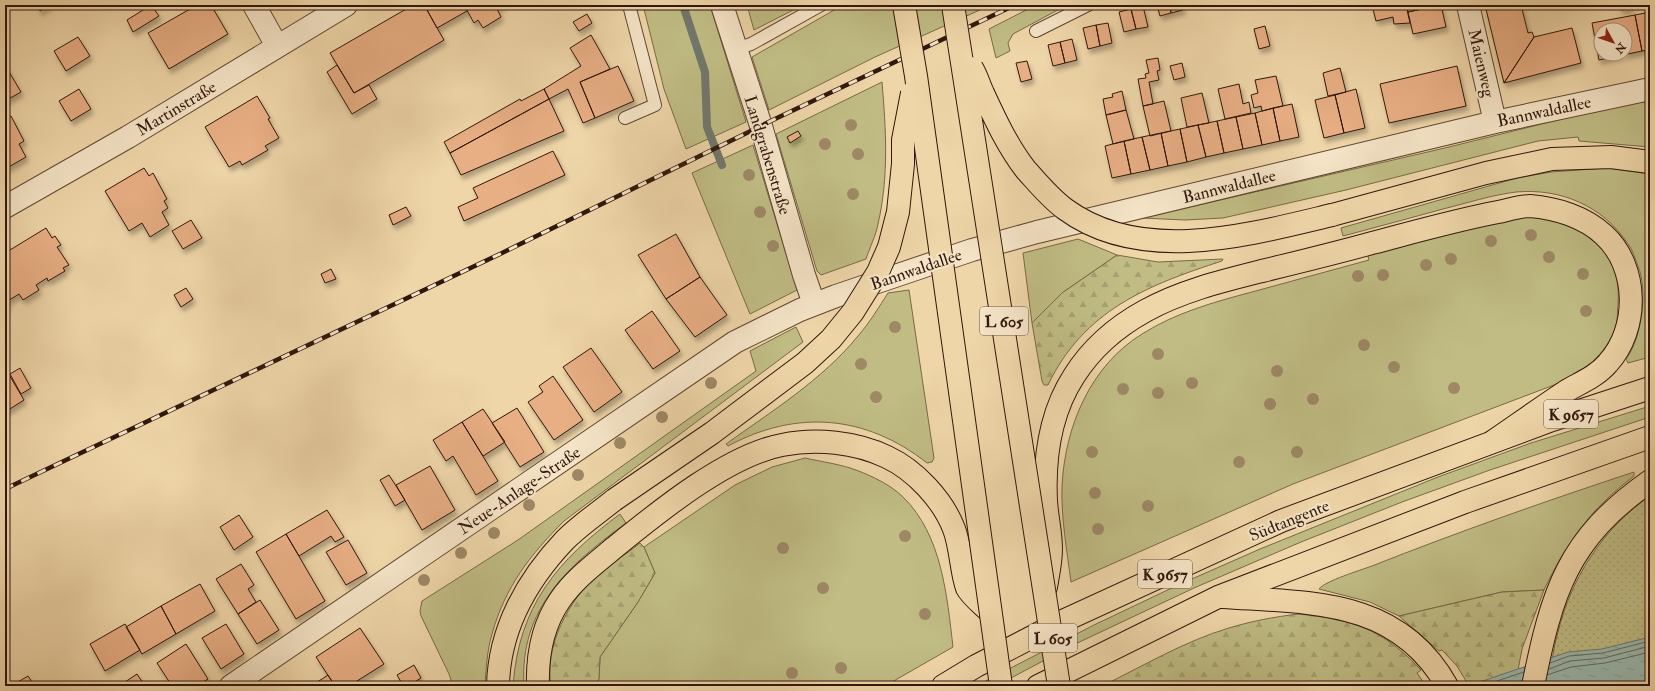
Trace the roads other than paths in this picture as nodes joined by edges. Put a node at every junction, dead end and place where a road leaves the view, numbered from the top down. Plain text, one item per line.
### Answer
1 (254, 5) edge
2 (346, 5) edge
3 (629, 5) edge
4 (722, 5) edge
5 (821, 5) edge
6 (904, 5) edge
7 (953, 5) edge
8 (1088, 5) edge
9 (1468, 5) edge
10 (1036, 31) dead end
11 (277, 46) junction
12 (736, 50) junction
13 (962, 52) junction
14 (916, 76) junction
15 (1650, 89) edge
16 (625, 118) dead end
17 (1495, 122) junction
18 (1650, 162) edge
19 (5, 207) edge
20 (814, 304) junction
21 (1650, 388) edge
22 (1650, 437) edge
23 (1492, 442) junction
24 (1650, 481) edge
25 (1046, 589) junction
26 (1218, 597) junction
27 (990, 612) junction
28 (231, 686) edge
29 (498, 686) edge
30 (538, 686) edge
31 (943, 686) edge
32 (1001, 686) edge
33 (1038, 686) edge
34 (1060, 686) edge
35 (1447, 686) edge
36 (1533, 686) edge

1 - 11 street
2 - 11 street, Martinstraße
3 - 16 lane
4 - 12 street, Landgrabenstraße
5 - 12 lane
6 - 14 highway, bridge
7 - 13 highway, L 605, bridge
8 - 10 lane
9 - 17 street, Maienweg
11 - 19 street, Martinstraße
12 - 20 street, Landgrabenstraße
13 - 18 highway, bridge
13 - 25 highway, L 605, bridge
14 - 27 highway, bridge
14 - 29 highway, bridge
15 - 17 street, Bannwaldallee
17 - 20 street, Bannwaldallee
20 - 28 street, Neue-Anlage-Straße
21 - 23 highway, Südtangente / K 9657
22 - 26 highway, K 9657
23 - 25 highway
23 - 31 highway, Südtangente / K 9657
24 - 36 highway
25 - 34 highway, L 605, bridge
26 - 33 highway, K 9657
26 - 35 highway
27 - 30 highway
27 - 32 highway, bridge

